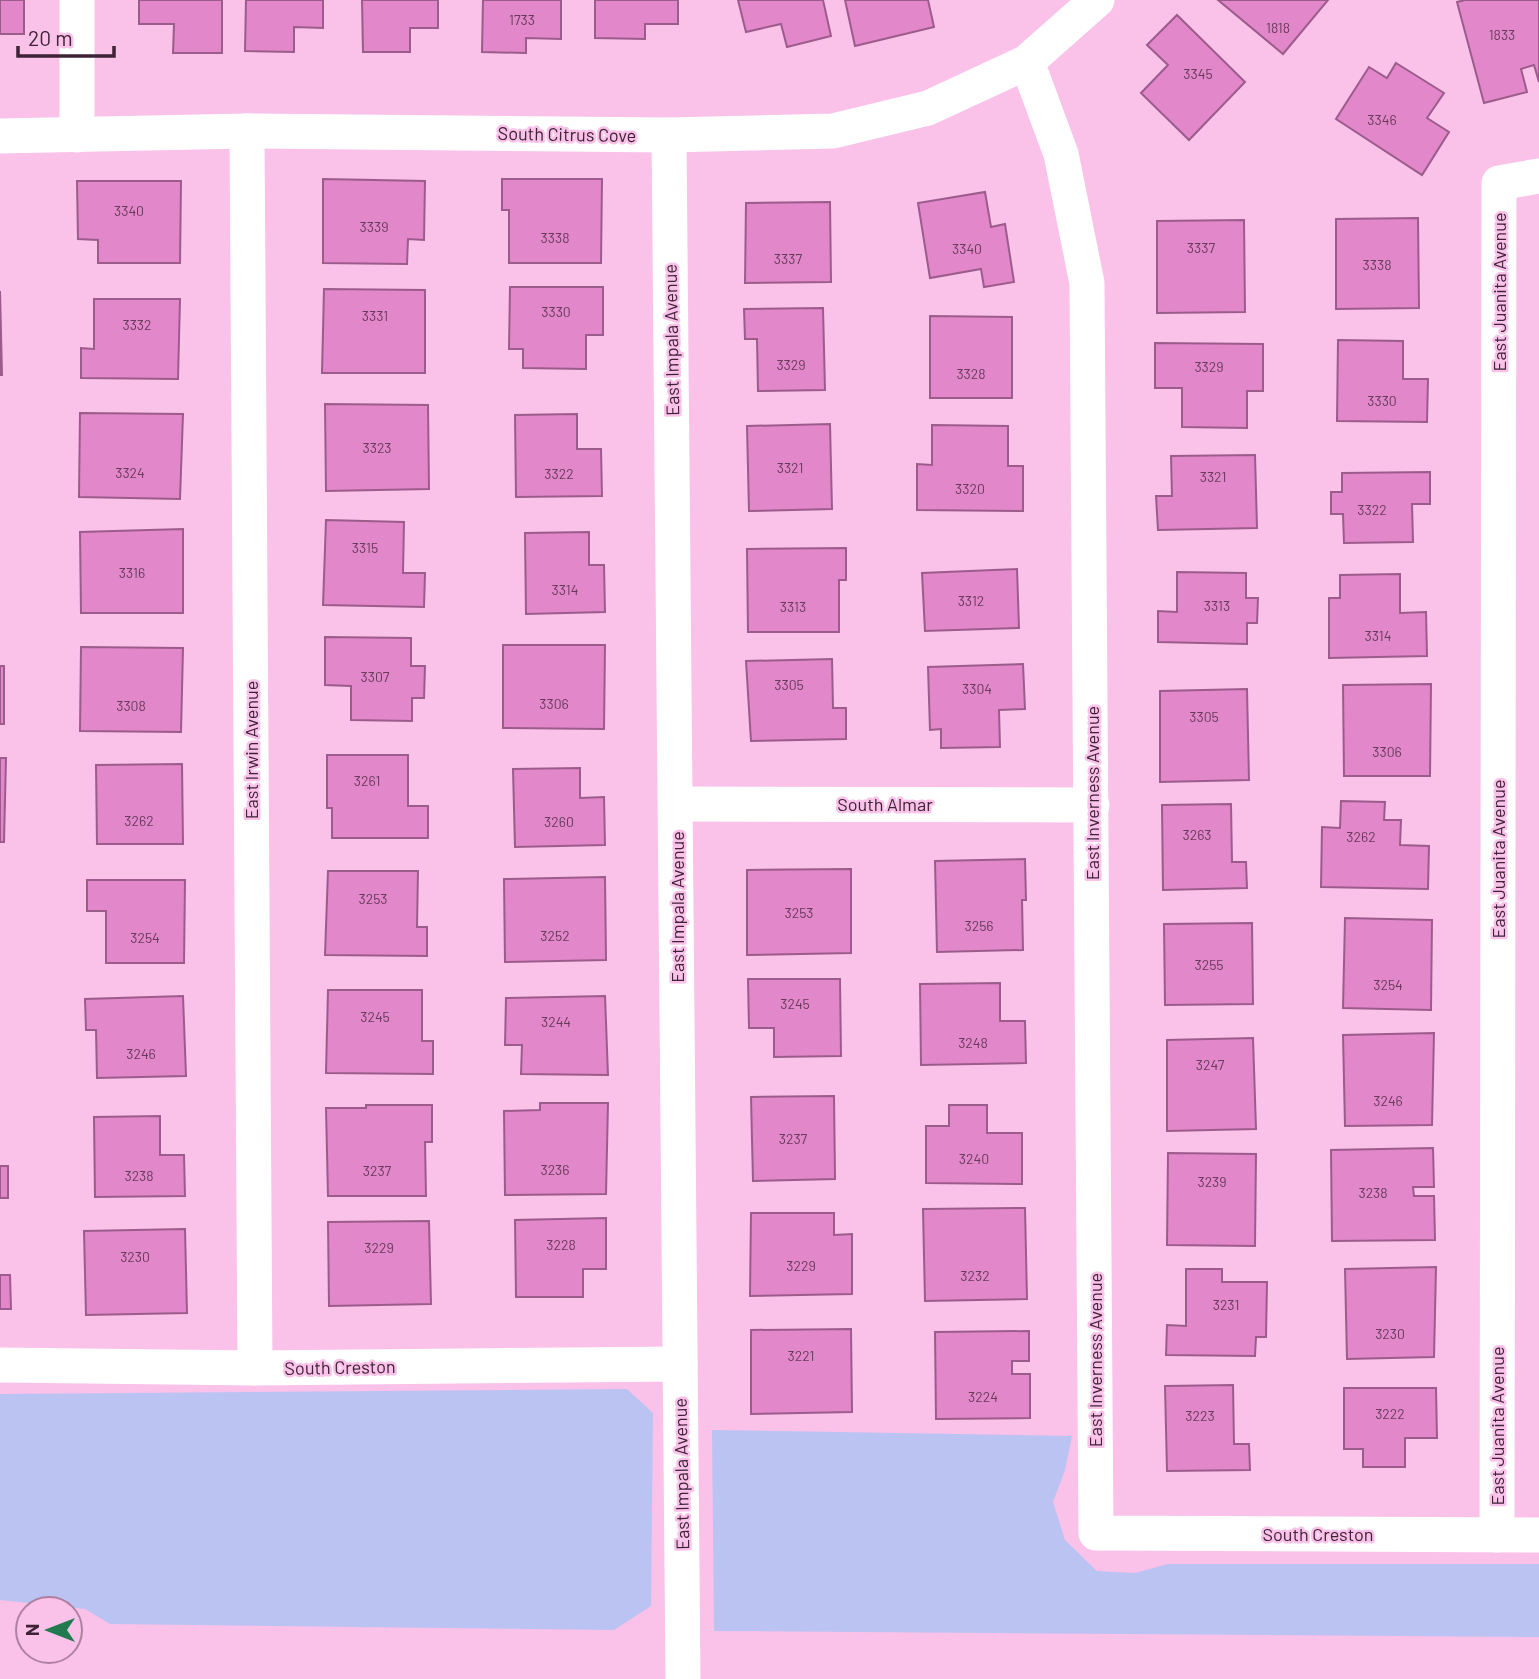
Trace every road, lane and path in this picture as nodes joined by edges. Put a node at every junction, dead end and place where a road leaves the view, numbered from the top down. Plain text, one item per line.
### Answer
1 (77, 0) edge
2 (1097, 0) edge
3 (1027, 62) junction
4 (247, 131) junction
5 (77, 135) junction
6 (669, 135) junction
7 (0, 136) edge
8 (1539, 176) edge
9 (677, 804) junction
10 (1092, 805) junction
11 (680, 1364) junction
12 (0, 1365) edge
13 (255, 1368) junction
14 (1096, 1533) joint
15 (1497, 1535) junction
16 (1539, 1535) edge
17 (684, 1679) edge

1 - 5 street
2 - 3 street, South Citrus Cove
3 - 6 street, South Citrus Cove
3 - 10 street, East Inverness Avenue
4 - 5 street, South Citrus Cove
4 - 6 street, South Citrus Cove
4 - 13 street, East Irwin Avenue
5 - 7 street, South Citrus Cove
6 - 9 street, East Impala Avenue
8 - 15 street, East Juanita Avenue
9 - 10 street, South Almar
9 - 11 street, East Impala Avenue
10 - 14 street, East Inverness Avenue
11 - 13 street, South Creston
11 - 17 street, East Impala Avenue
12 - 13 street, South Creston
14 - 15 street, South Creston
15 - 16 street, South Creston

